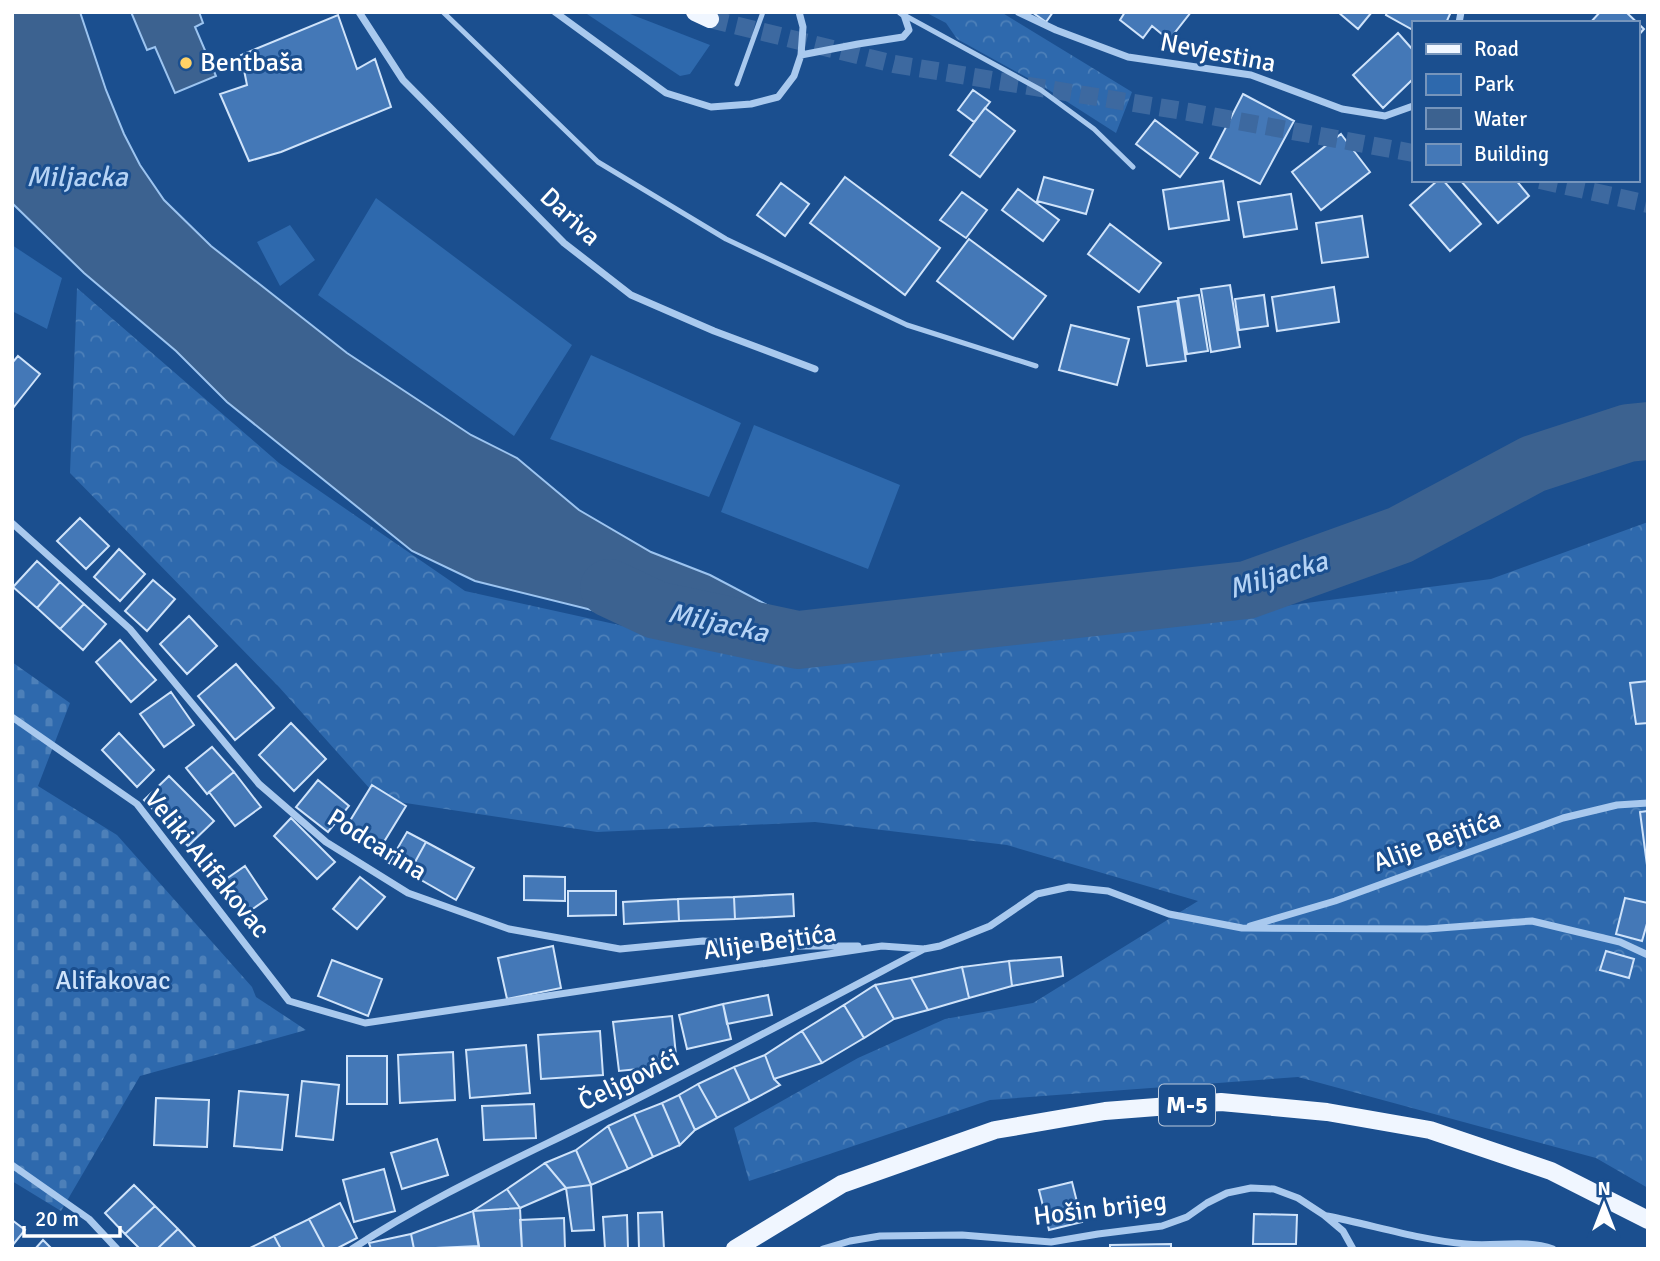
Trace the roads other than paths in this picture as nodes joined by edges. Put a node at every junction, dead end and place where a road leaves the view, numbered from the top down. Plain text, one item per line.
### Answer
1 (359, 12) edge
2 (443, 12) edge
3 (555, 12) edge
4 (763, 12) edge
5 (799, 12) edge
6 (1018, 12) edge
7 (902, 14) edge
8 (801, 55) junction
9 (737, 84) dead end
10 (1412, 106) edge
11 (1133, 167) dead end
12 (1036, 366) dead end
13 (815, 369) dead end
14 (12, 523) edge
15 (12, 717) edge
16 (1648, 803) edge
17 (1242, 928) junction
18 (882, 946) junction
19 (924, 948) junction
20 (1648, 954) edge
21 (289, 1001) joint
22 (12, 1165) edge
23 (1324, 1216) junction
24 (1642, 1217) edge
25 (1648, 1231) edge
26 (117, 1249) edge
27 (352, 1249) edge
28 (735, 1249) edge
29 (823, 1249) edge
30 (1353, 1249) edge
31 (1553, 1249) edge

1 - 13 street, Dariva
2 - 12 lane
3 - 8 street
4 - 9 lane
5 - 8 street
6 - 10 street, Nevjestina
7 - 8 street
7 - 11 lane
14 - 18 street, Podcarina
15 - 21 street, Veliki Alifakovac
16 - 17 street, Alije Bejtića
17 - 19 street, Alije Bejtića
17 - 20 street, Alije Bejtića
18 - 19 street, Alije Bejtića
18 - 21 street, Alije Bejtića
19 - 27 street, Čeljgovići
22 - 26 street
23 - 29 street, Hošin brijeg
23 - 30 street, Hošin brijeg
23 - 31 street
24 - 25 street
24 - 28 main road, M-5

